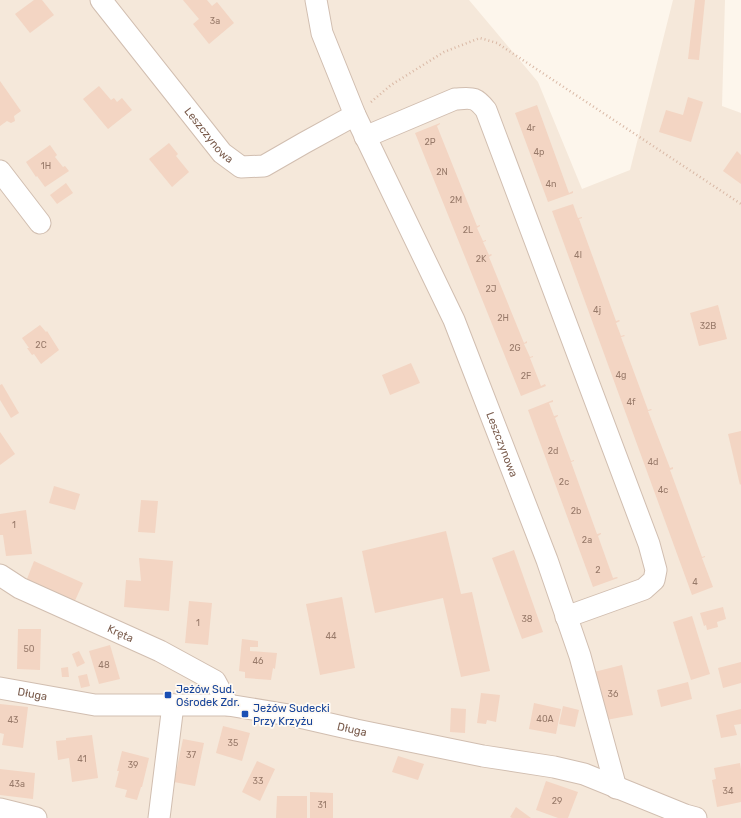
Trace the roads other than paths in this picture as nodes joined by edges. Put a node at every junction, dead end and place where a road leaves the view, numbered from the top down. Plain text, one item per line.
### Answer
1 (101, 0) edge
2 (316, 0) edge
3 (355, 115) junction
4 (365, 137) junction
5 (0, 171) edge
6 (40, 223) dead end
7 (0, 576) edge
8 (566, 617) junction
9 (0, 688) edge
10 (173, 705) junction
11 (228, 705) junction
12 (616, 788) junction
13 (0, 809) edge
14 (36, 818) edge
15 (159, 818) edge
16 (696, 818) edge

1 - 3 street, Leszczynowa
2 - 3 street, Leszczynowa
3 - 4 street, Leszczynowa
4 - 8 street, Leszczynowa
4 - 8 street
5 - 6 street
7 - 11 street, Kręta
8 - 12 street, Leszczynowa
9 - 10 street, Długa
10 - 11 street, Długa
10 - 15 street
11 - 12 street, Długa
12 - 16 street, Długa
13 - 14 street

